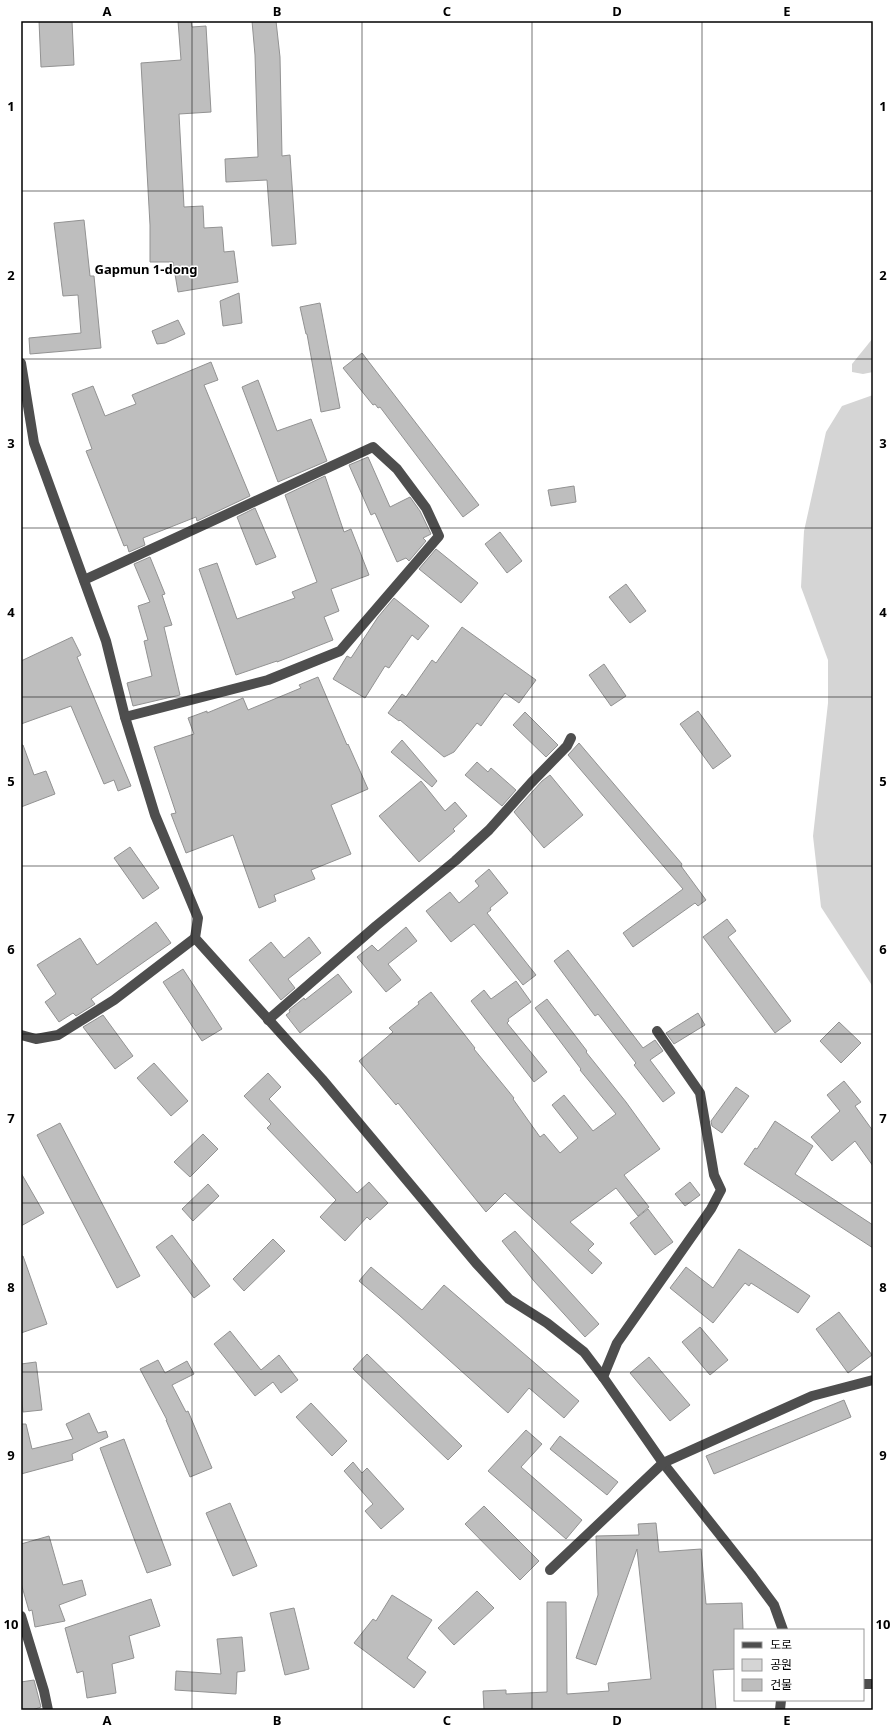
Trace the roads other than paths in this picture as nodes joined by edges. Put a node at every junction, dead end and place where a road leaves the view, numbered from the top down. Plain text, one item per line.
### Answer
1 (21, 363) edge
2 (84, 580) junction
3 (125, 717) junction
4 (571, 738) dead end
5 (194, 938) junction
6 (268, 1020) junction
7 (657, 1031) dead end
8 (21, 1035) edge
9 (603, 1377) junction
10 (873, 1380) edge
11 (663, 1463) junction
12 (550, 1570) dead end
13 (21, 1616) edge
14 (783, 1629) edge
15 (48, 1710) edge

1 - 2 street
2 - 3 street
2 - 3 street
3 - 5 street
4 - 6 street
5 - 6 street
5 - 8 street
6 - 9 street
7 - 9 street
9 - 11 street
10 - 11 street
11 - 12 street
11 - 14 street
13 - 15 street

